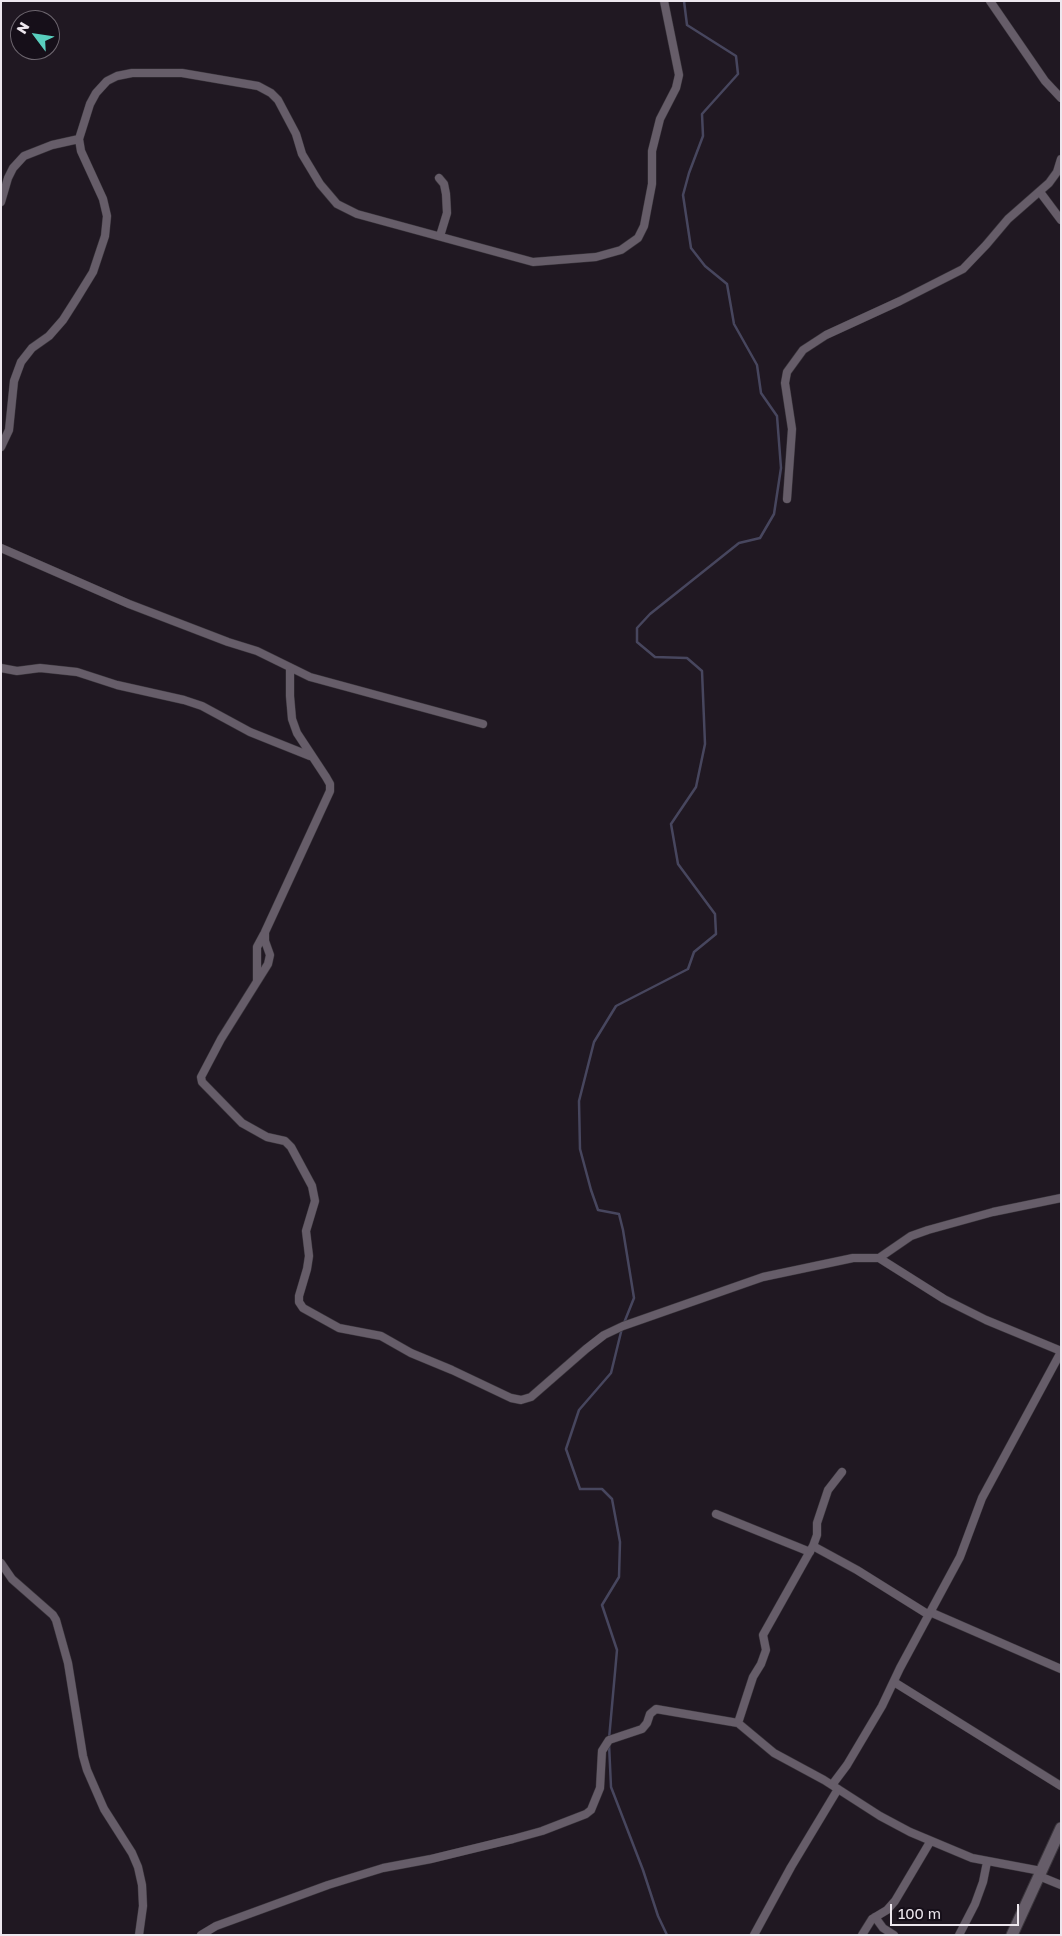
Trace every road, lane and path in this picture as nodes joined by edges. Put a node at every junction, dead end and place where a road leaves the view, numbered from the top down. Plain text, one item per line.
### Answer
1 (664, 1) edge
2 (990, 1) edge
3 (1061, 98) edge
4 (79, 139) junction
5 (1061, 159) edge
6 (439, 178) dead end
7 (1040, 192) junction
8 (1, 202) edge
9 (1061, 220) edge
10 (440, 236) junction
11 (1, 447) edge
12 (787, 499) dead end
13 (1, 548) edge
14 (1, 668) edge
15 (290, 669) junction
16 (483, 724) dead end
17 (311, 757) junction
18 (265, 932) junction
19 (257, 980) junction
20 (1061, 1198) edge
21 (879, 1258) junction
22 (1061, 1351) edge
23 (842, 1472) dead end
24 (716, 1514) dead end
25 (812, 1549) junction
26 (1, 1563) edge
27 (930, 1613) junction
28 (1061, 1669) edge
29 (894, 1682) junction
30 (738, 1723) junction
31 (1061, 1786) edge
32 (835, 1787) junction
33 (1061, 1828) edge
34 (930, 1842) junction
35 (987, 1862) junction
36 (1040, 1874) junction
37 (1061, 1885) edge
38 (875, 1917) junction
39 (140, 1935) edge
40 (201, 1935) edge
41 (754, 1935) edge
42 (862, 1935) edge
43 (894, 1935) edge
44 (959, 1935) edge
45 (1012, 1935) edge

1 - 10 street
2 - 3 street
4 - 8 street
4 - 10 street
4 - 11 street
5 - 7 street
6 - 10 street
7 - 9 street
7 - 12 street
13 - 15 street
14 - 17 street
15 - 16 street
15 - 17 street
17 - 18 street
18 - 19 street
18 - 19 street
19 - 21 street
20 - 21 street
21 - 22 street
22 - 27 street
23 - 25 street
24 - 25 street
25 - 27 street
25 - 30 street
26 - 39 street
27 - 28 street
27 - 29 street
29 - 31 street
29 - 32 street
30 - 32 street
30 - 40 street
32 - 34 street
32 - 41 street
33 - 36 street
34 - 35 street
34 - 38 street
35 - 36 street
35 - 44 street
36 - 37 street
36 - 45 street
38 - 42 street
38 - 43 street

